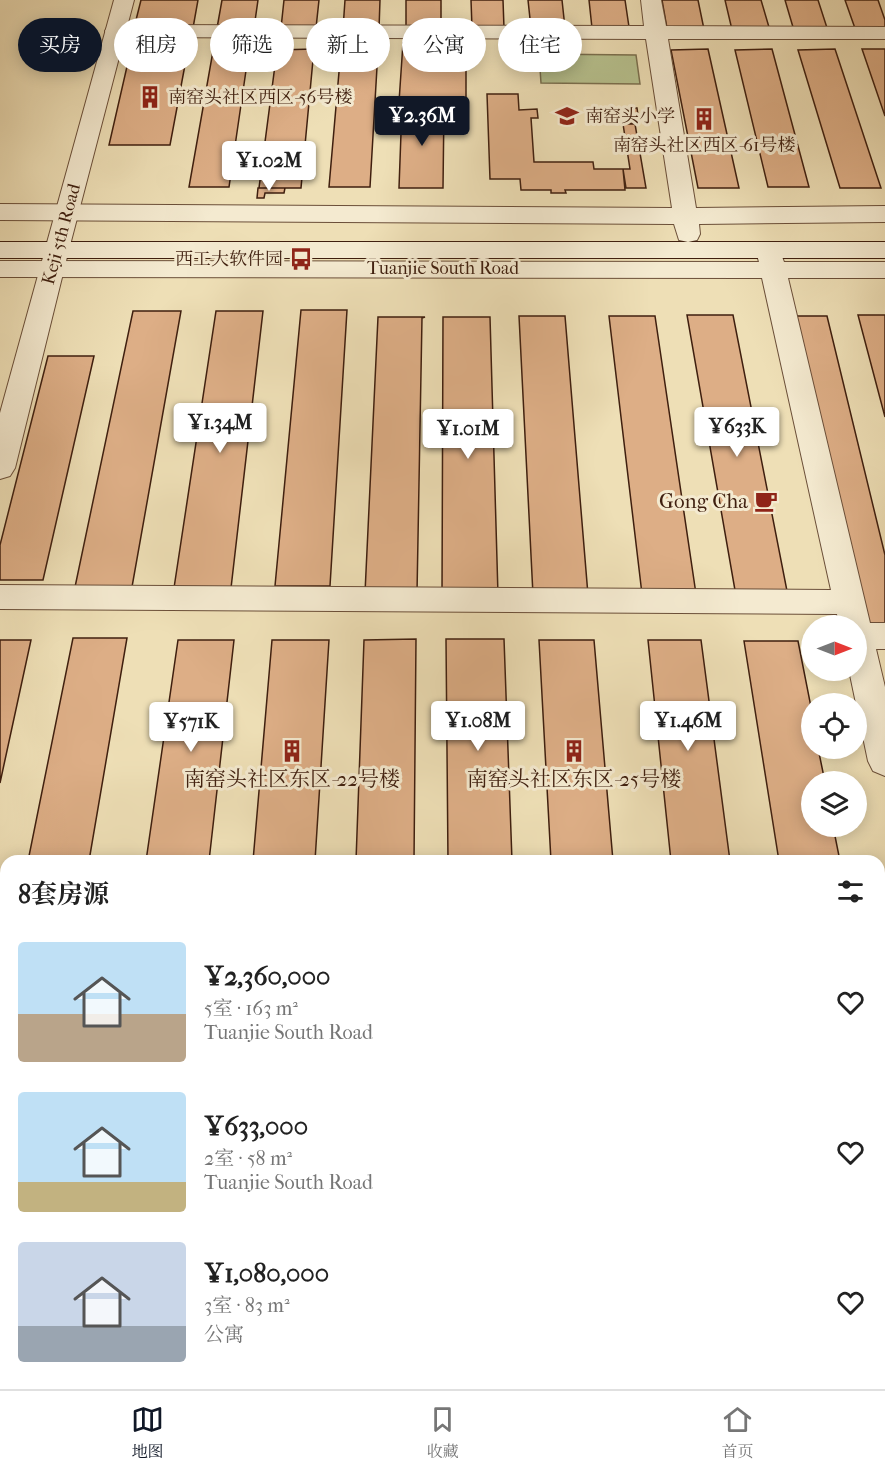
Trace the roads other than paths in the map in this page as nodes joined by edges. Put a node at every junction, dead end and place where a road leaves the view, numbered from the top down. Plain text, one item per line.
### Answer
1 (124, 0) edge
2 (651, 0) edge
3 (119, 18) edge
4 (198, 31) edge
5 (657, 32) junction
6 (885, 33) edge
7 (114, 38) edge
8 (0, 212) edge
9 (885, 214) edge
10 (686, 225) junction
11 (0, 234) edge
12 (885, 234) edge
13 (58, 241) junction
14 (0, 250) edge
15 (885, 250) edge
16 (771, 260) junction
17 (0, 268) edge
18 (885, 270) edge
19 (0, 468) edge
20 (0, 597) edge
21 (858, 615) edge
22 (801, 624) edge
23 (867, 660) edge
24 (885, 761) edge

1 - 3 street, Keji 5th Road
2 - 5 street
4 - 5 street
5 - 6 street
5 - 10 street
7 - 13 street, Keji 5th Road
8 - 13 street, Tuanjie South Road
9 - 10 street, Tuanjie South Road
10 - 12 street, Tuanjie South Road
10 - 13 street, Tuanjie South Road
11 - 13 street, Tuanjie South Road
13 - 14 street, Tuanjie South Road
13 - 16 street, Tuanjie South Road
13 - 17 street, Tuanjie South Road
13 - 19 street, Keji 5th Road
15 - 16 street, Tuanjie South Road
16 - 18 street, Tuanjie South Road
16 - 21 street
20 - 22 street
23 - 24 street

